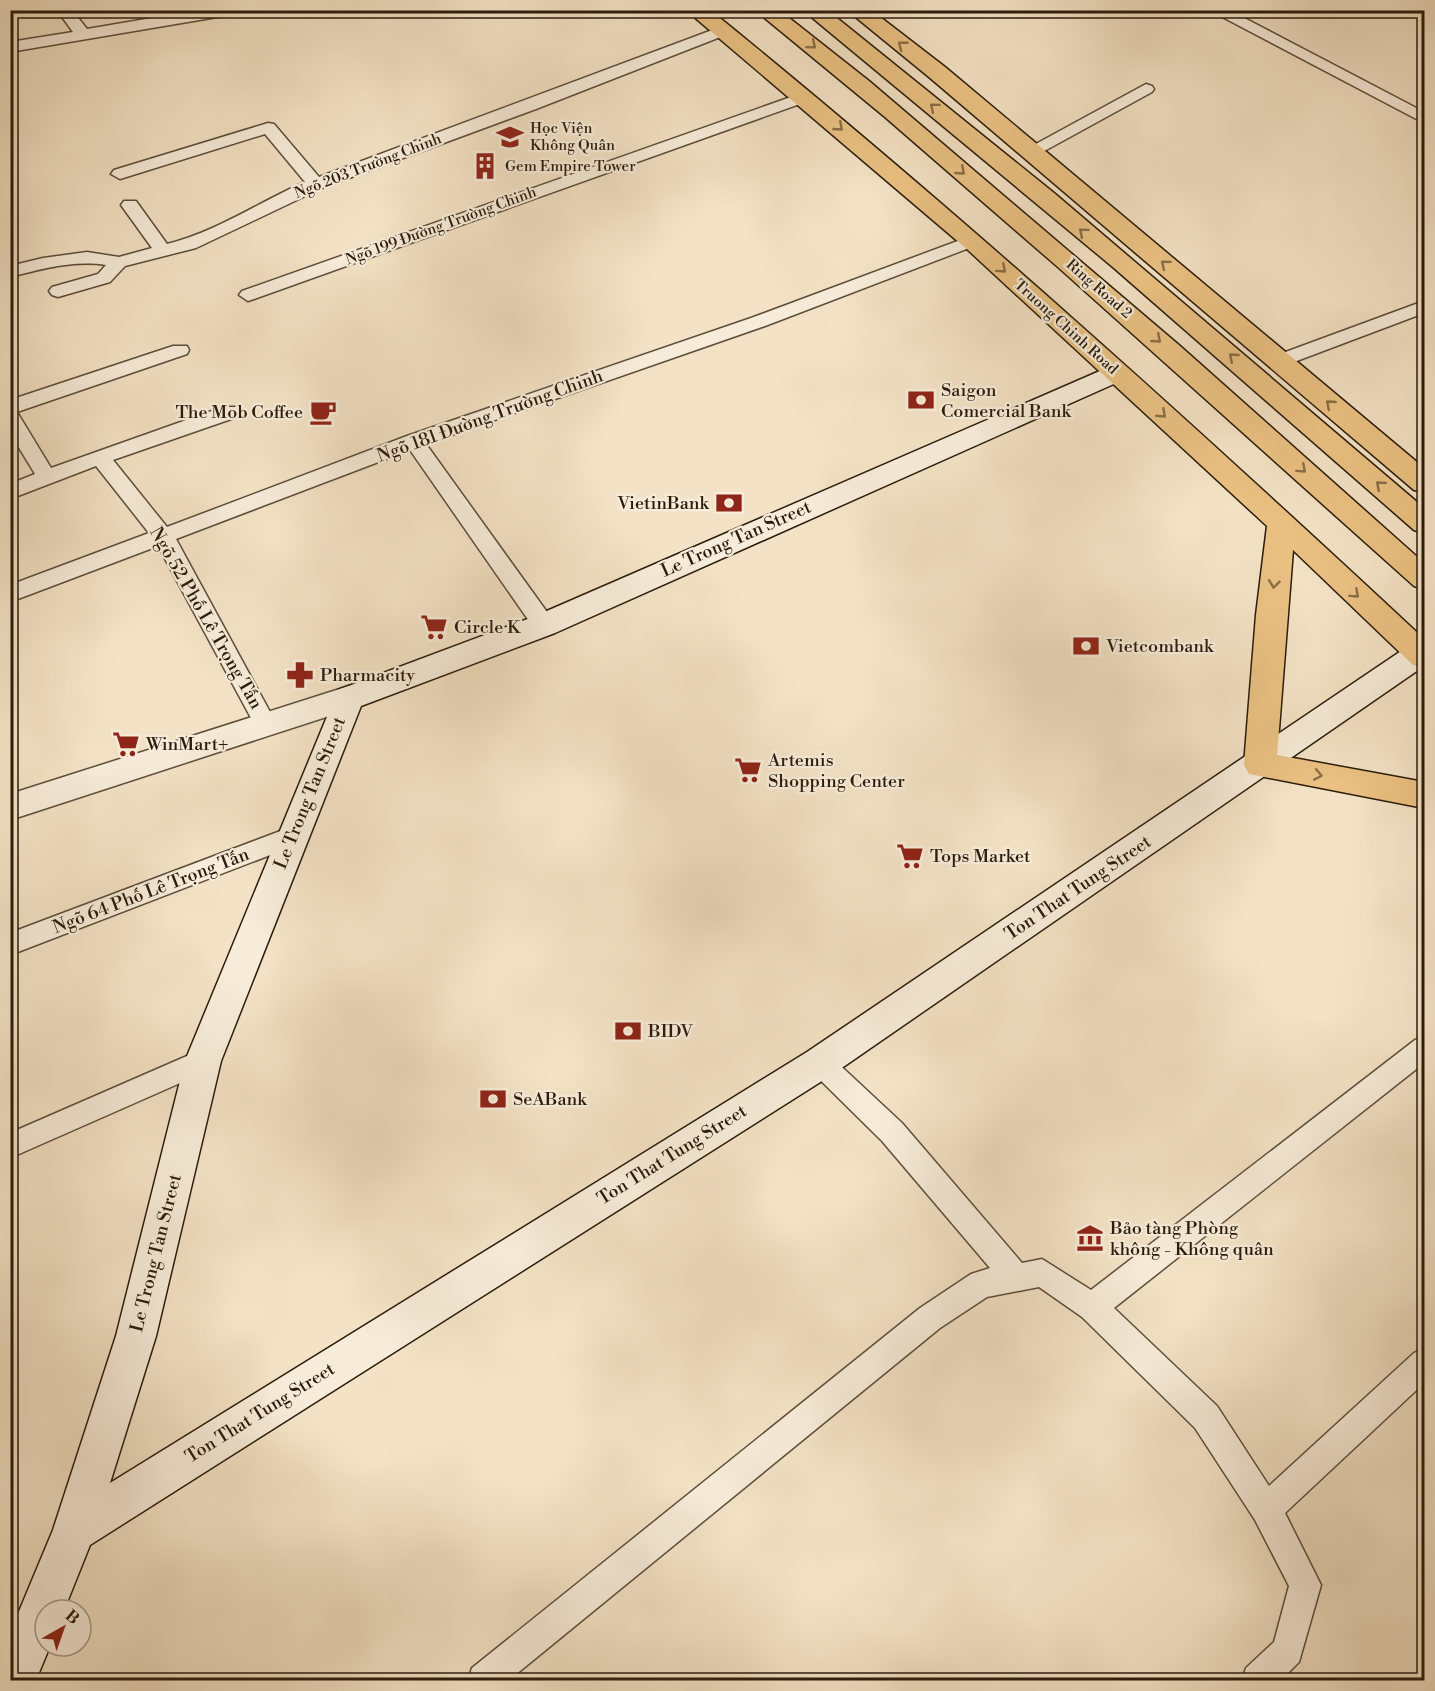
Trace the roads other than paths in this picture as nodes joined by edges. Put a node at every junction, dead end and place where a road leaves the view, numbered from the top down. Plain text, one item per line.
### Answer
1 (64, 10) edge
2 (229, 10) edge
3 (696, 10) edge
4 (765, 10) edge
5 (813, 10) edge
6 (857, 10) edge
7 (1216, 10) edge
8 (723, 31) junction
9 (83, 34) junction
10 (10, 47) edge
11 (1146, 89) dead end
12 (805, 97) junction
13 (1425, 118) edge
14 (1031, 151) junction
15 (120, 174) dead end
16 (316, 184) junction
17 (130, 206) dead end
18 (971, 241) junction
19 (162, 250) junction
20 (119, 262) junction
21 (10, 272) edge
22 (58, 291) dead end
23 (248, 295) dead end
24 (1425, 307) edge
25 (180, 350) dead end
26 (1279, 361) junction
27 (1116, 373) junction
28 (10, 406) edge
29 (230, 412) dead end
30 (10, 416) edge
31 (414, 441) junction
32 (100, 457) junction
33 (1419, 474) edge
34 (47, 477) junction
35 (10, 492) edge
36 (1425, 524) edge
37 (1281, 526) junction
38 (164, 537) junction
39 (1425, 579) edge
40 (10, 594) edge
41 (544, 625) junction
42 (1423, 654) edge
43 (349, 698) junction
44 (266, 723) junction
45 (1260, 765) junction
46 (1425, 795) edge
47 (10, 807) edge
48 (291, 837) junction
49 (10, 944) edge
50 (1425, 1048) edge
51 (203, 1061) junction
52 (820, 1063) junction
53 (10, 1146) edge
54 (1016, 1277) junction
55 (1092, 1306) junction
56 (1425, 1363) edge
57 (1266, 1509) junction
58 (74, 1530) junction
59 (14, 1680) edge
60 (484, 1680) edge
61 (1258, 1680) edge

1 - 9 lane
2 - 9 lane
3 - 8 main road, Truong Chinh Road
4 -> 39 main road, Ring Road 2
36 -> 5 main road, Ring Road 2
14 -> 6 main road
7 - 13 lane
8 - 12 main road, Truong Chinh Road
8 - 16 lane, Ngõ 203 Trường Chinh
9 - 10 lane
11 - 14 lane
12 -> 18 main road, Truong Chinh Road
12 - 23 lane, Ngõ 199 Đường Trường Chinh
26 -> 14 main road
15 - 16 lane
16 - 19 lane, Ngõ 203 Trường Chinh
17 - 19 lane
18 -> 27 main road, Truong Chinh Road
18 - 31 lane, Ngõ 181 Đường Trường Chinh
19 - 20 lane, Ngõ 203 Trường Chinh
20 - 21 lane, Ngõ 203 Trường Chinh
20 - 22 lane
24 - 26 lane
25 - 28 lane
33 -> 26 main road
27 -> 37 main road, Truong Chinh Road
27 - 41 main road, Le Trong Tan Street
29 - 32 lane
30 - 34 lane
31 - 38 lane, Ngõ 181 Đường Trường Chinh
31 - 41 lane
32 - 34 lane
32 - 38 lane, Ngõ 52 Phố Lê Trọng Tấn
34 - 35 lane
37 -> 42 main road, Truong Chinh Road
37 -> 45 main road
38 - 40 lane, Ngõ 181 Đường Trường Chinh
38 - 44 lane, Ngõ 52 Phố Lê Trọng Tấn
41 - 43 main road, Le Trong Tan Street
42 - 45 main road, Ton That Tung Street
43 - 44 main road
43 - 48 main road, Le Trong Tan Street
44 - 47 main road
45 -> 46 main road
45 - 52 main road, Ton That Tung Street
48 - 49 lane, Ngõ 64 Phố Lê Trọng Tấn
48 - 51 main road, Le Trong Tan Street
50 - 55 lane
51 - 53 lane
51 - 58 main road, Le Trong Tan Street
52 - 54 lane
52 - 58 main road, Ton That Tung Street
54 - 55 lane
54 - 60 lane
55 - 57 lane
56 - 57 lane
57 - 61 lane
58 - 59 main road, Le Trong Tan Street

